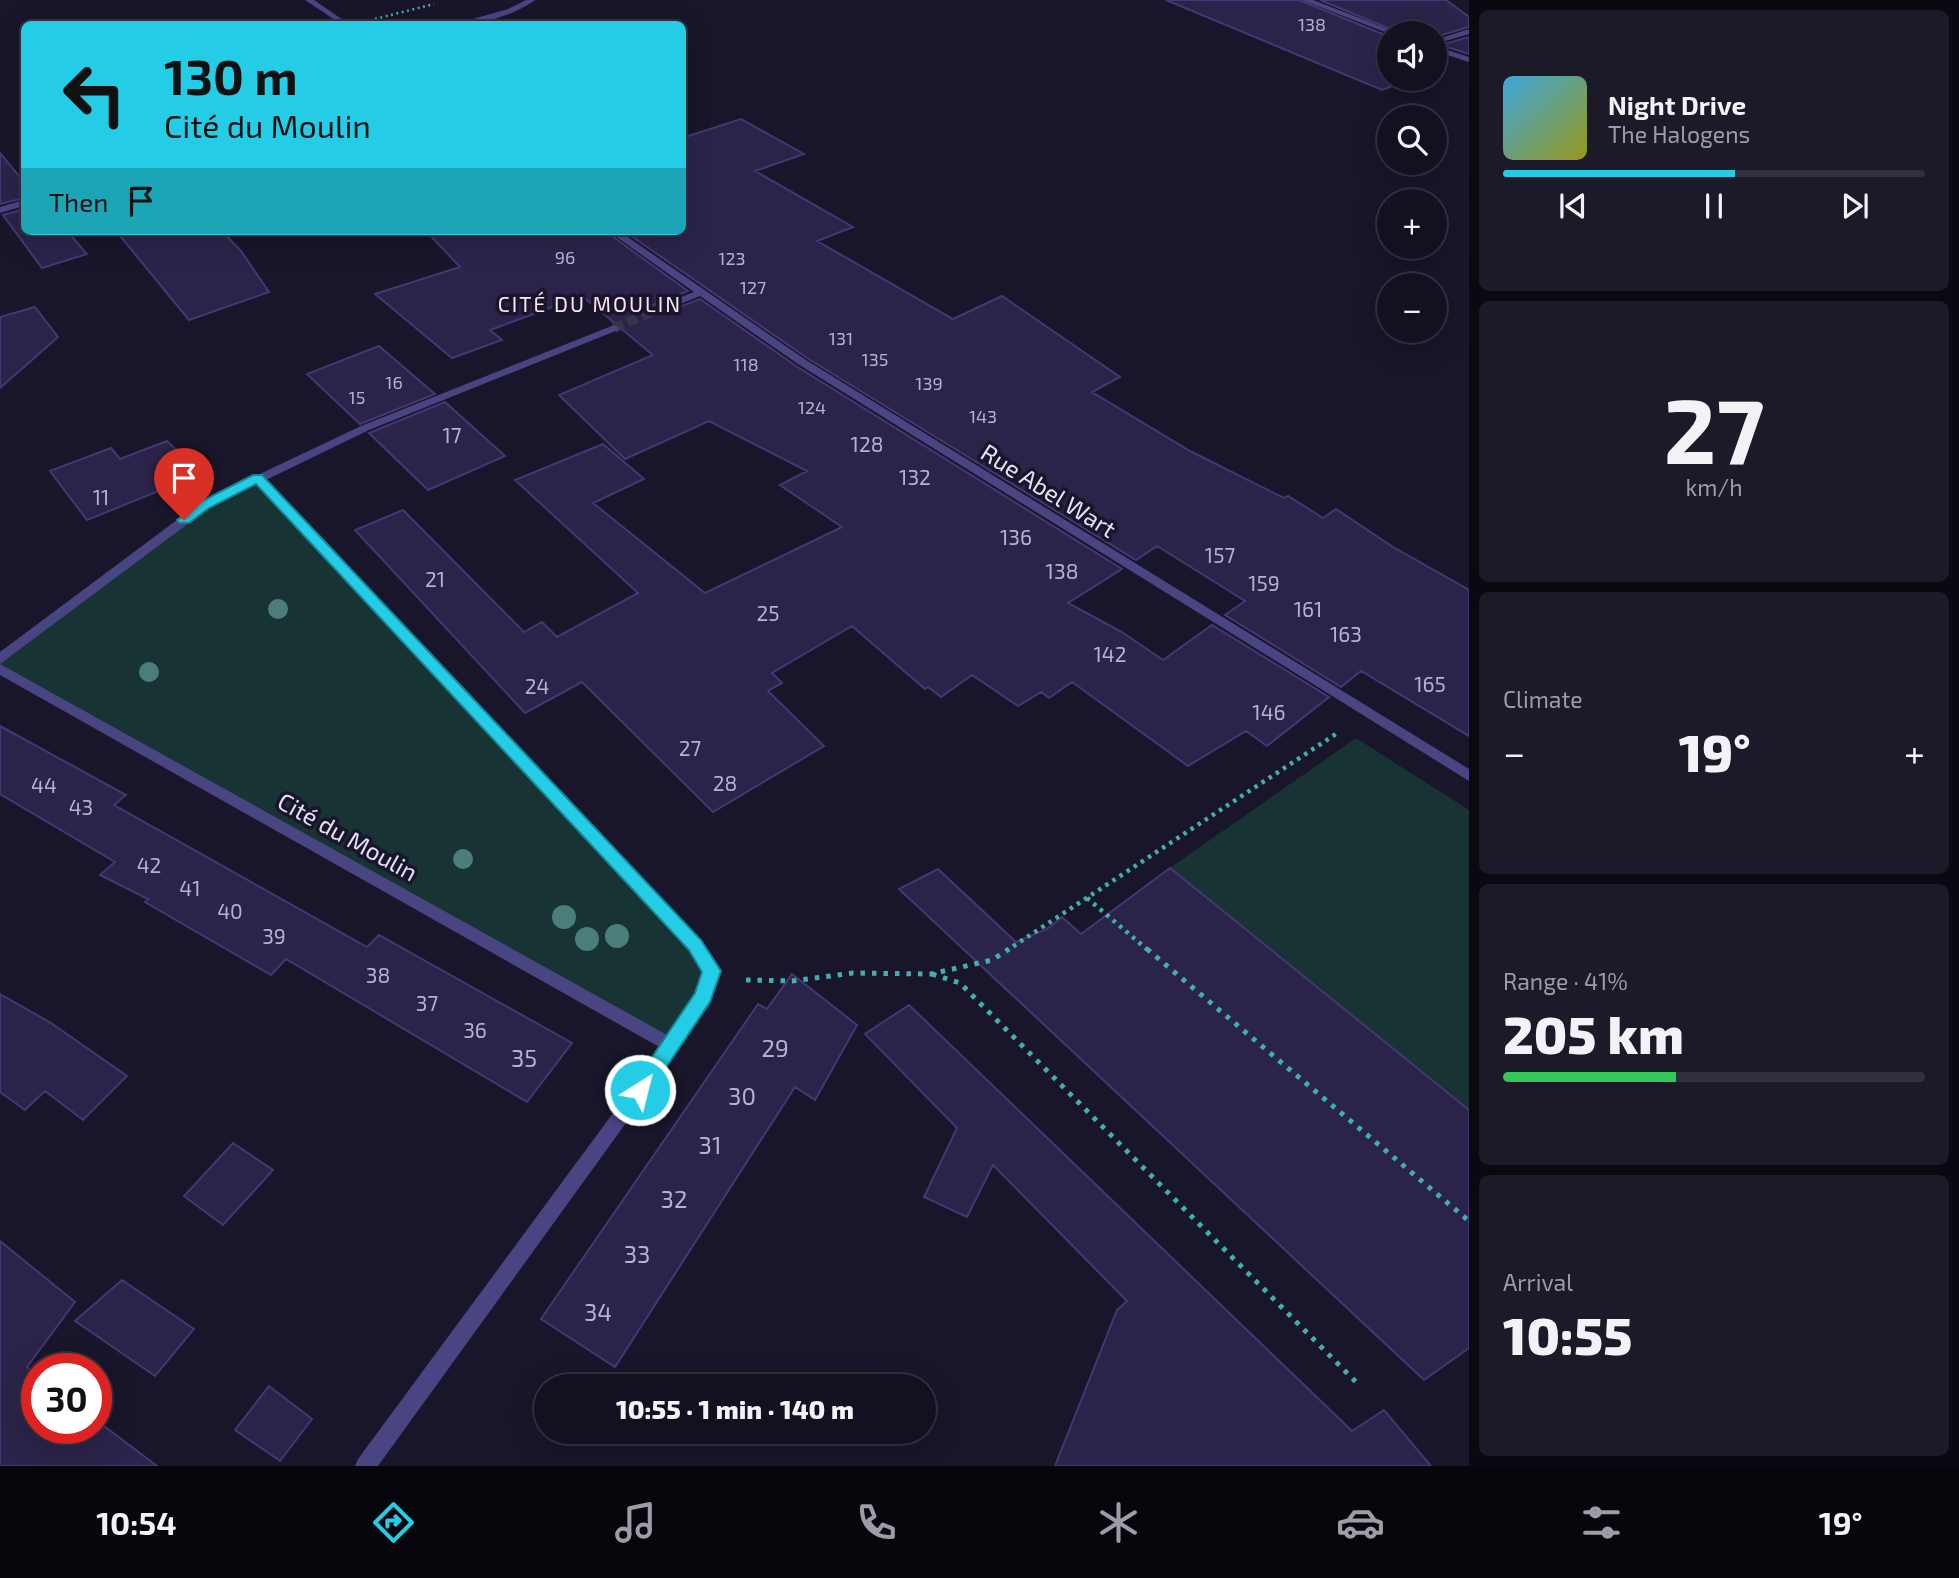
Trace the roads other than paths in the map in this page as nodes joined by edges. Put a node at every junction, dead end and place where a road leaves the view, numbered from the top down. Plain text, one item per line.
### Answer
1 (310, 0) edge
2 (531, 0) edge
3 (1306, 0) edge
4 (341, 21) edge
5 (471, 21) edge
6 (1377, 27) edge
7 (1469, 32) edge
8 (1447, 38) edge
9 (1447, 52) edge
10 (1469, 60) edge
11 (21, 204) edge
12 (0, 210) edge
13 (619, 235) edge
14 (699, 293) junction
15 (656, 310) tunnel mouth
16 (614, 328) tunnel mouth
17 (258, 478) junction
18 (0, 659) edge
19 (0, 669) edge
20 (1469, 776) edge
21 (672, 1046) junction
22 (365, 1466) edge

1 - 4 street
2 - 5 street
3 - 6 street
7 - 8 street
9 - 10 street
11 - 12 street
13 - 14 street, Rue Abel Wart
14 - 15 street
14 - 20 street, Rue Abel Wart
16 - 17 street
17 - 18 street
17 - 21 street
19 - 21 street, Cité du Moulin
21 - 22 street

